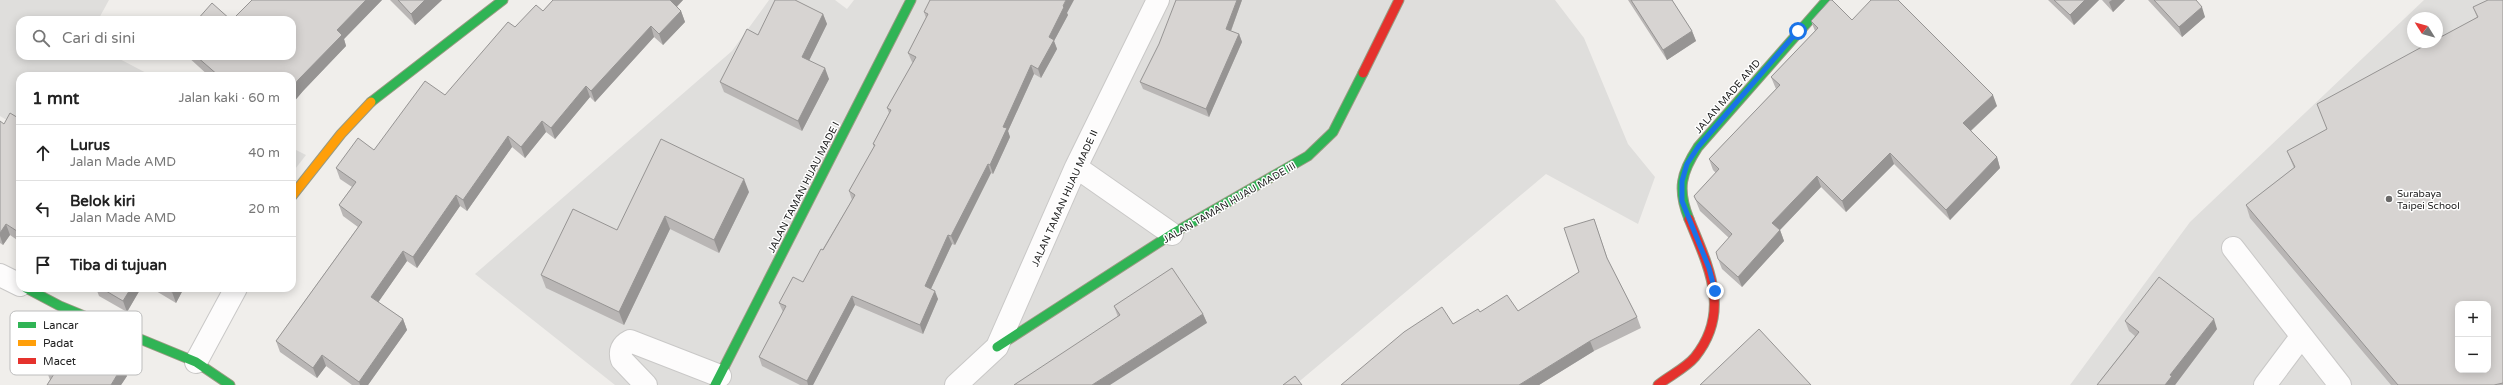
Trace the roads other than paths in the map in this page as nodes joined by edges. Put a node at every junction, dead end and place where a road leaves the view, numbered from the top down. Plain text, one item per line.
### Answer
1 (504, 0) edge
2 (911, 0) edge
3 (1158, 0) edge
4 (1399, 0) edge
5 (1827, 0) edge
6 (1076, 167) junction
7 (296, 191) edge
8 (1172, 234) junction
9 (2233, 248) dead end
10 (0, 275) edge
11 (16, 283) edge
12 (34, 292) edge
13 (234, 292) edge
14 (72, 311) edge
15 (2301, 337) junction
16 (142, 340) edge
17 (998, 347) junction
18 (196, 362) junction
19 (717, 380) edge
20 (230, 385) edge
21 (646, 385) edge
22 (956, 385) edge
23 (1658, 385) edge
24 (2265, 385) edge
25 (2340, 385) edge

1 - 7 street
2 - 19 street, JALAN TAMAN HIJAU MADE I
3 - 6 street, JALAN TAMAN HIJAU MADE II
4 - 8 street, JALAN TAMAN HIJAU MADE III
5 - 23 street, JALAN MADE AMD
6 - 8 street
6 - 17 street, JALAN TAMAN HIJAU MADE II
8 - 17 street, JALAN TAMAN HIJAU MADE III
9 - 15 street
10 - 11 street
12 - 14 street
13 - 18 street
15 - 24 street
15 - 25 street
16 - 18 street
17 - 22 street, JALAN TAMAN HIJAU MADE II
18 - 20 street
19 - 21 street

